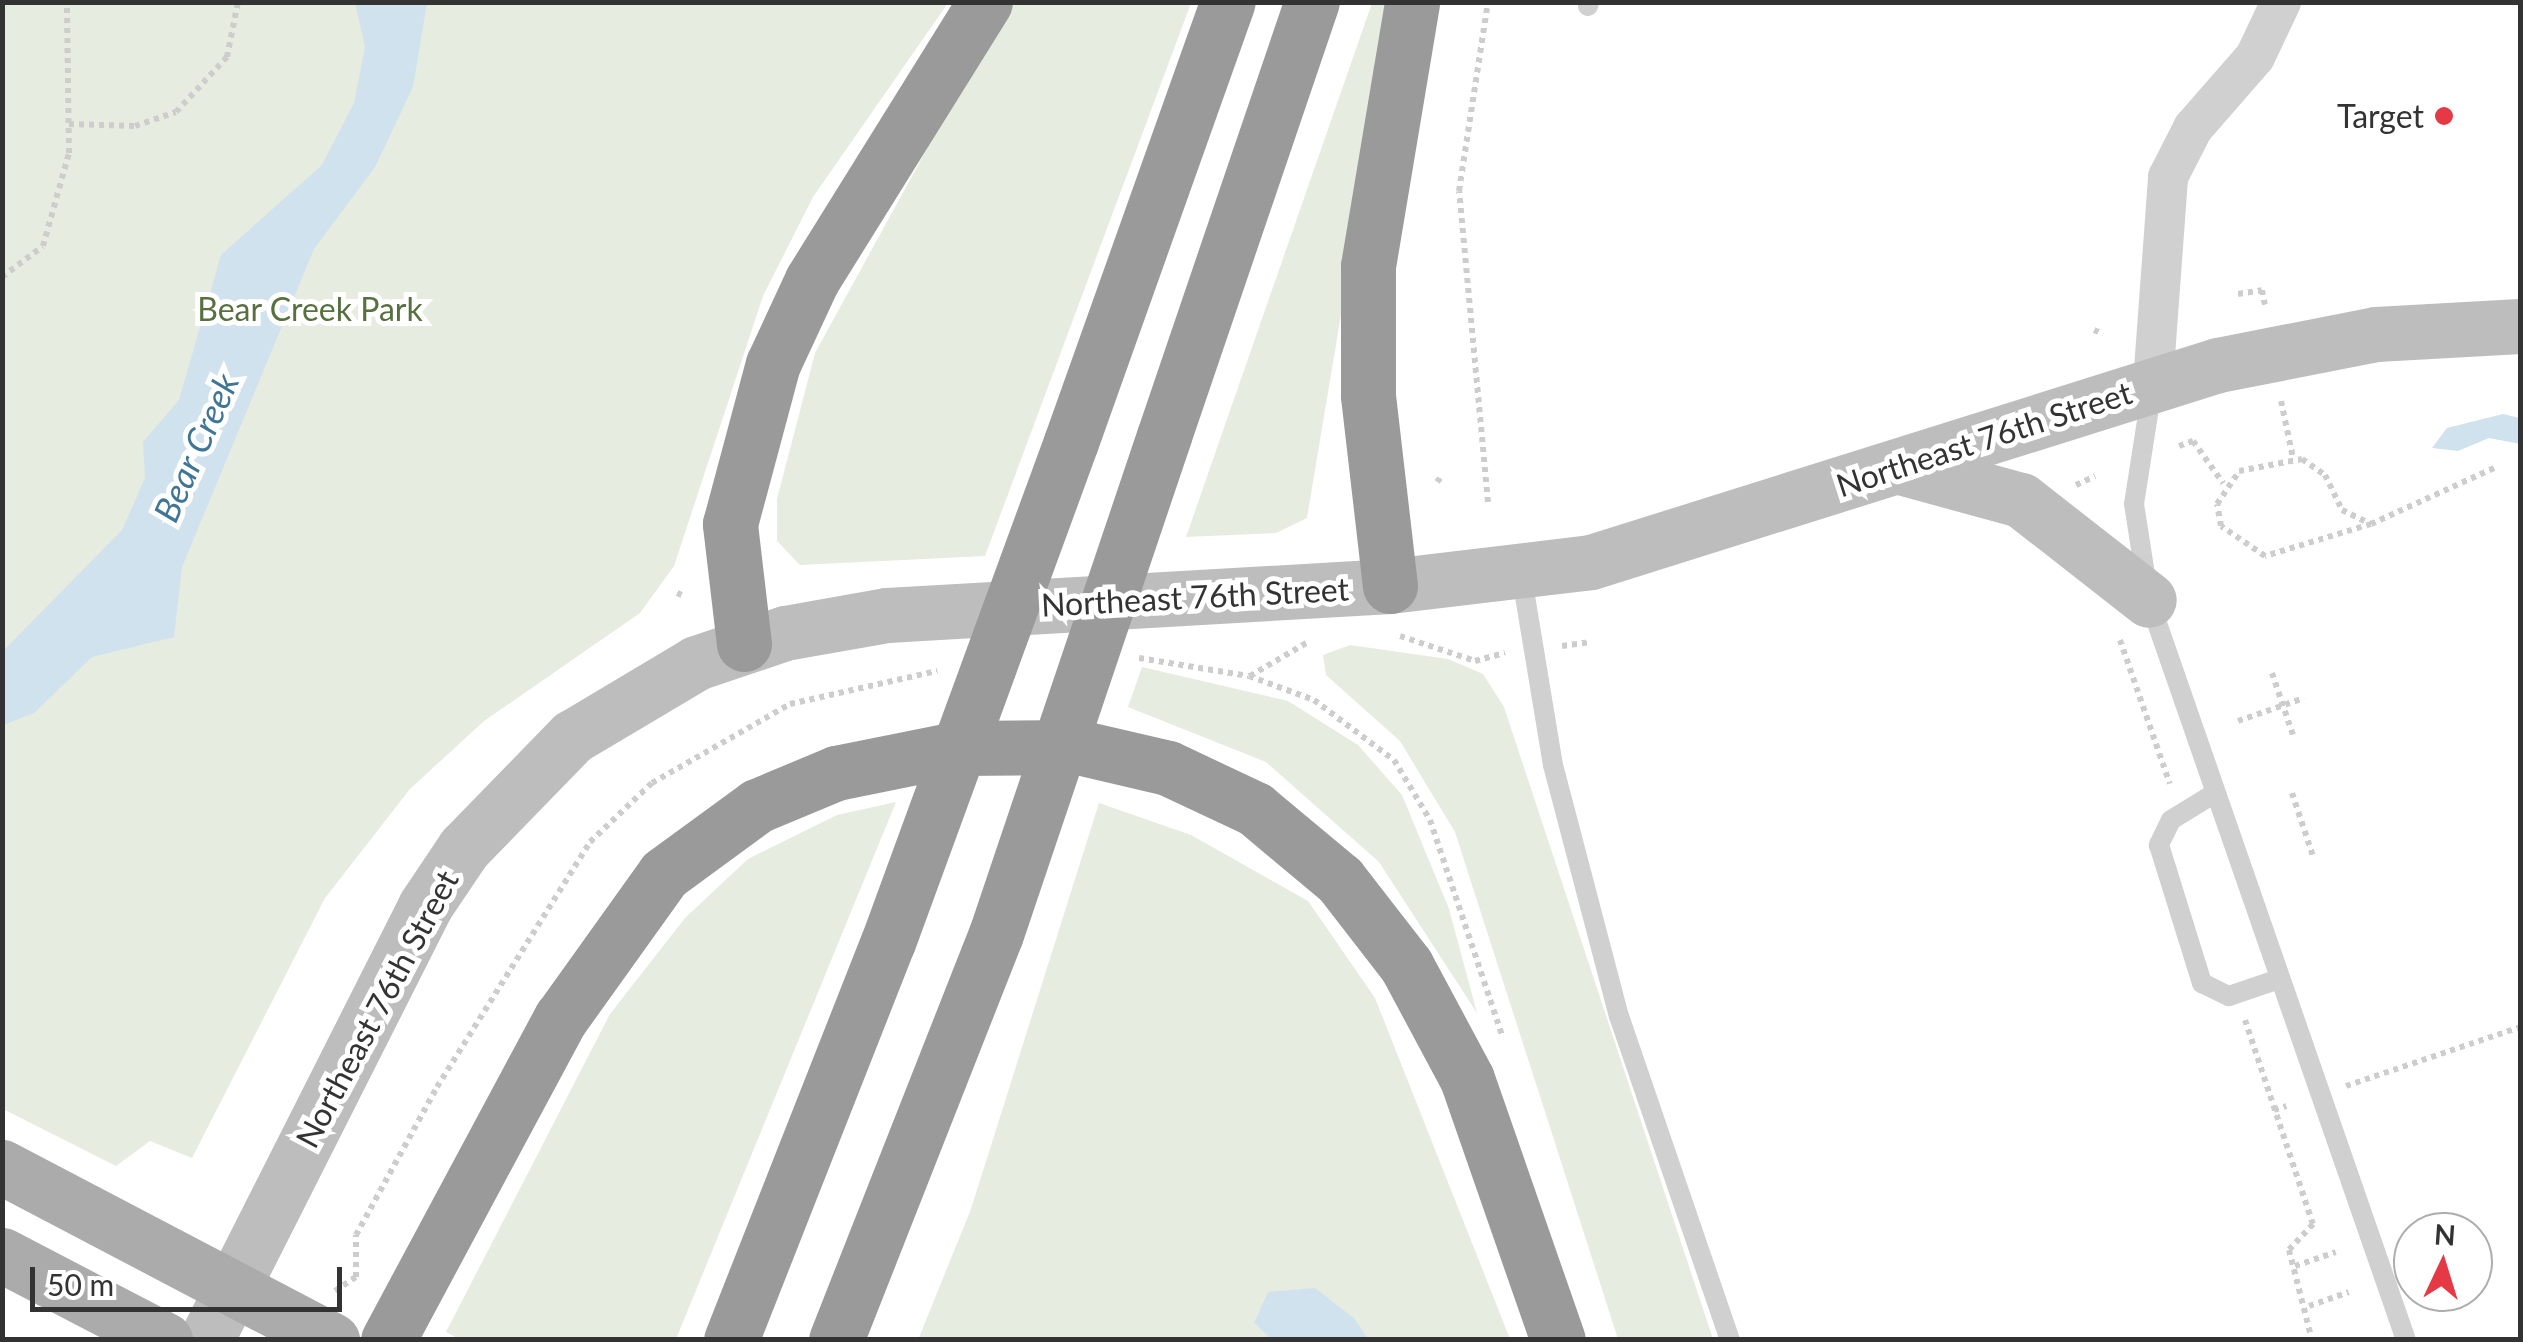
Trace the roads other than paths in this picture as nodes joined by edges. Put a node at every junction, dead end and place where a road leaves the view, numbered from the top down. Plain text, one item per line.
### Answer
1 (985, 2) edge
2 (1228, 2) edge
3 (1312, 2) edge
4 (1412, 2) edge
5 (2281, 2) edge
6 (2520, 326) edge
7 (2152, 382) junction
8 (1897, 467) junction
9 (1521, 572) junction
10 (2149, 600) junction
11 (1392, 610) junction
12 (744, 644) junction
13 (2214, 793) junction
14 (2279, 980) junction
15 (2, 1166) edge
16 (2, 1255) edge
17 (232, 1287) junction
18 (732, 1339) edge
19 (165, 1340) edge
20 (206, 1340) edge
21 (332, 1340) edge
22 (388, 1340) edge
23 (836, 1340) edge
24 (1558, 1340) edge
25 (1730, 1340) edge
26 (2406, 1340) edge

1 - 12 highway
2 - 18 highway, bridge
3 - 23 highway, bridge
4 - 11 highway
5 - 7 street
6 - 7 main road, Northeast 76th Street
7 - 8 main road, Northeast 76th Street
7 - 10 lane
8 - 9 main road, Northeast 76th Street
8 - 10 main road
9 - 11 main road, Northeast 76th Street
9 - 25 lane
10 - 13 lane
11 - 12 main road, Northeast 76th Street
12 - 17 main road, Northeast 76th Street
13 - 14 lane
13 - 14 lane
14 - 26 lane
15 - 17 main road
16 - 19 main road
17 - 20 main road, Northeast 76th Street
17 - 21 main road
22 - 24 highway

